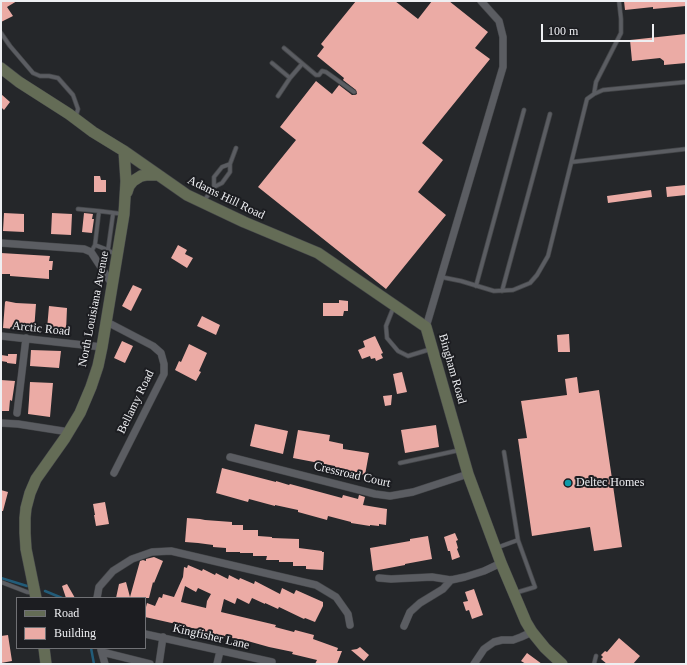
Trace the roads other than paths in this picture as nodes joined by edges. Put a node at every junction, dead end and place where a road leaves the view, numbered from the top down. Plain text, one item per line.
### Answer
1 (481, 1) edge
2 (619, 1) edge
3 (1, 33) edge
4 (284, 48) dead end
5 (272, 63) dead end
6 (302, 64) junction
7 (1, 68) edge
8 (290, 78) junction
9 (686, 82) edge
10 (354, 92) dead end
11 (594, 94) junction
12 (278, 96) dead end
13 (524, 110) dead end
14 (550, 114) dead end
15 (76, 119) junction
16 (236, 148) dead end
17 (686, 149) edge
18 (124, 151) junction
19 (572, 162) junction
20 (230, 164) junction
21 (158, 175) junction
22 (214, 186) junction
23 (125, 200) junction
24 (202, 202) junction
25 (78, 209) dead end
26 (99, 211) junction
27 (118, 214) junction
28 (1, 243) edge
29 (95, 245) junction
30 (91, 252) junction
31 (113, 253) junction
32 (441, 276) junction
33 (112, 285) junction
34 (476, 286) junction
35 (502, 291) junction
36 (394, 305) junction
37 (106, 322) junction
38 (426, 327) junction
39 (1, 336) edge
40 (26, 338) junction
41 (102, 347) junction
42 (432, 349) junction
43 (17, 413) dead end
44 (1, 423) edge
45 (69, 432) junction
46 (461, 450) junction
47 (504, 452) dead end
48 (230, 457) dead end
49 (400, 463) dead end
50 (114, 473) dead end
51 (468, 474) junction
52 (518, 540) junction
53 (495, 548) junction
54 (501, 563) junction
55 (379, 578) dead end
56 (451, 580) junction
57 (1, 582) edge
58 (514, 593) junction
59 (36, 595) edge
60 (97, 597) edge
61 (350, 625) dead end
62 (404, 626) dead end
63 (532, 632) junction
64 (146, 634) edge
65 (163, 638) junction
66 (47, 649) edge
67 (101, 650) edge
68 (220, 651) junction
69 (596, 656) dead end
70 (272, 663) edge
71 (46, 664) edge
72 (105, 664) edge
73 (150, 664) edge
74 (159, 664) edge
75 (217, 664) edge
76 (474, 664) edge
77 (562, 664) edge
78 (594, 664) edge

1 - 32 street, Bingham Road
2 - 11 lane
3 - 15 lane
4 - 6 lane
5 - 8 lane
6 - 8 lane
6 - 10 lane
7 - 15 street, Adams Hill Road
8 - 12 lane
9 - 11 lane
11 - 19 lane
13 - 34 lane
14 - 35 lane
15 - 18 street, Adams Hill Road
16 - 20 lane
17 - 19 lane
18 - 21 street, Adams Hill Road
18 - 23 street, North Louisiana Avenue
19 - 35 lane
20 - 22 lane
20 - 22 lane
21 - 23 street
21 - 24 street, Adams Hill Road
22 - 24 lane
23 - 27 street, North Louisiana Avenue
24 - 36 street, Adams Hill Road
25 - 26 lane
26 - 27 lane
26 - 29 lane
27 - 31 street, North Louisiana Avenue
28 - 30 street
29 - 30 lane
29 - 31 lane
30 - 33 street
31 - 33 street, North Louisiana Avenue
32 - 34 lane
32 - 38 street, Bingham Road
33 - 37 street, North Louisiana Avenue
34 - 35 lane
36 - 38 street, Adams Hill Road
36 - 42 lane
37 - 41 street, North Louisiana Avenue
37 - 50 street, Bellamy Road
38 - 42 street, Bingham Road
39 - 40 street, Arctic Road
40 - 41 street, Arctic Road
40 - 43 street
41 - 45 street, North Louisiana Avenue
42 - 46 street, Bingham Road
44 - 45 street
45 - 59 street, North Louisiana Avenue
46 - 49 lane
46 - 51 street, Bingham Road
47 - 52 lane
48 - 51 street, Cressroad Court
51 - 53 street, Bingham Road
52 - 53 lane
52 - 58 lane
53 - 54 street, Bingham Road
54 - 56 street
54 - 58 street, Bingham Road
55 - 56 street
56 - 62 street
57 - 59 lane
58 - 63 street, Bingham Road
60 - 61 street
63 - 76 street
63 - 77 street, Bingham Road
64 - 65 street, Kingfisher Lane
65 - 68 street, Kingfisher Lane
65 - 74 street
66 - 71 street
67 - 72 street
67 - 73 street
68 - 70 street, Kingfisher Lane
68 - 75 street
69 - 78 lane

